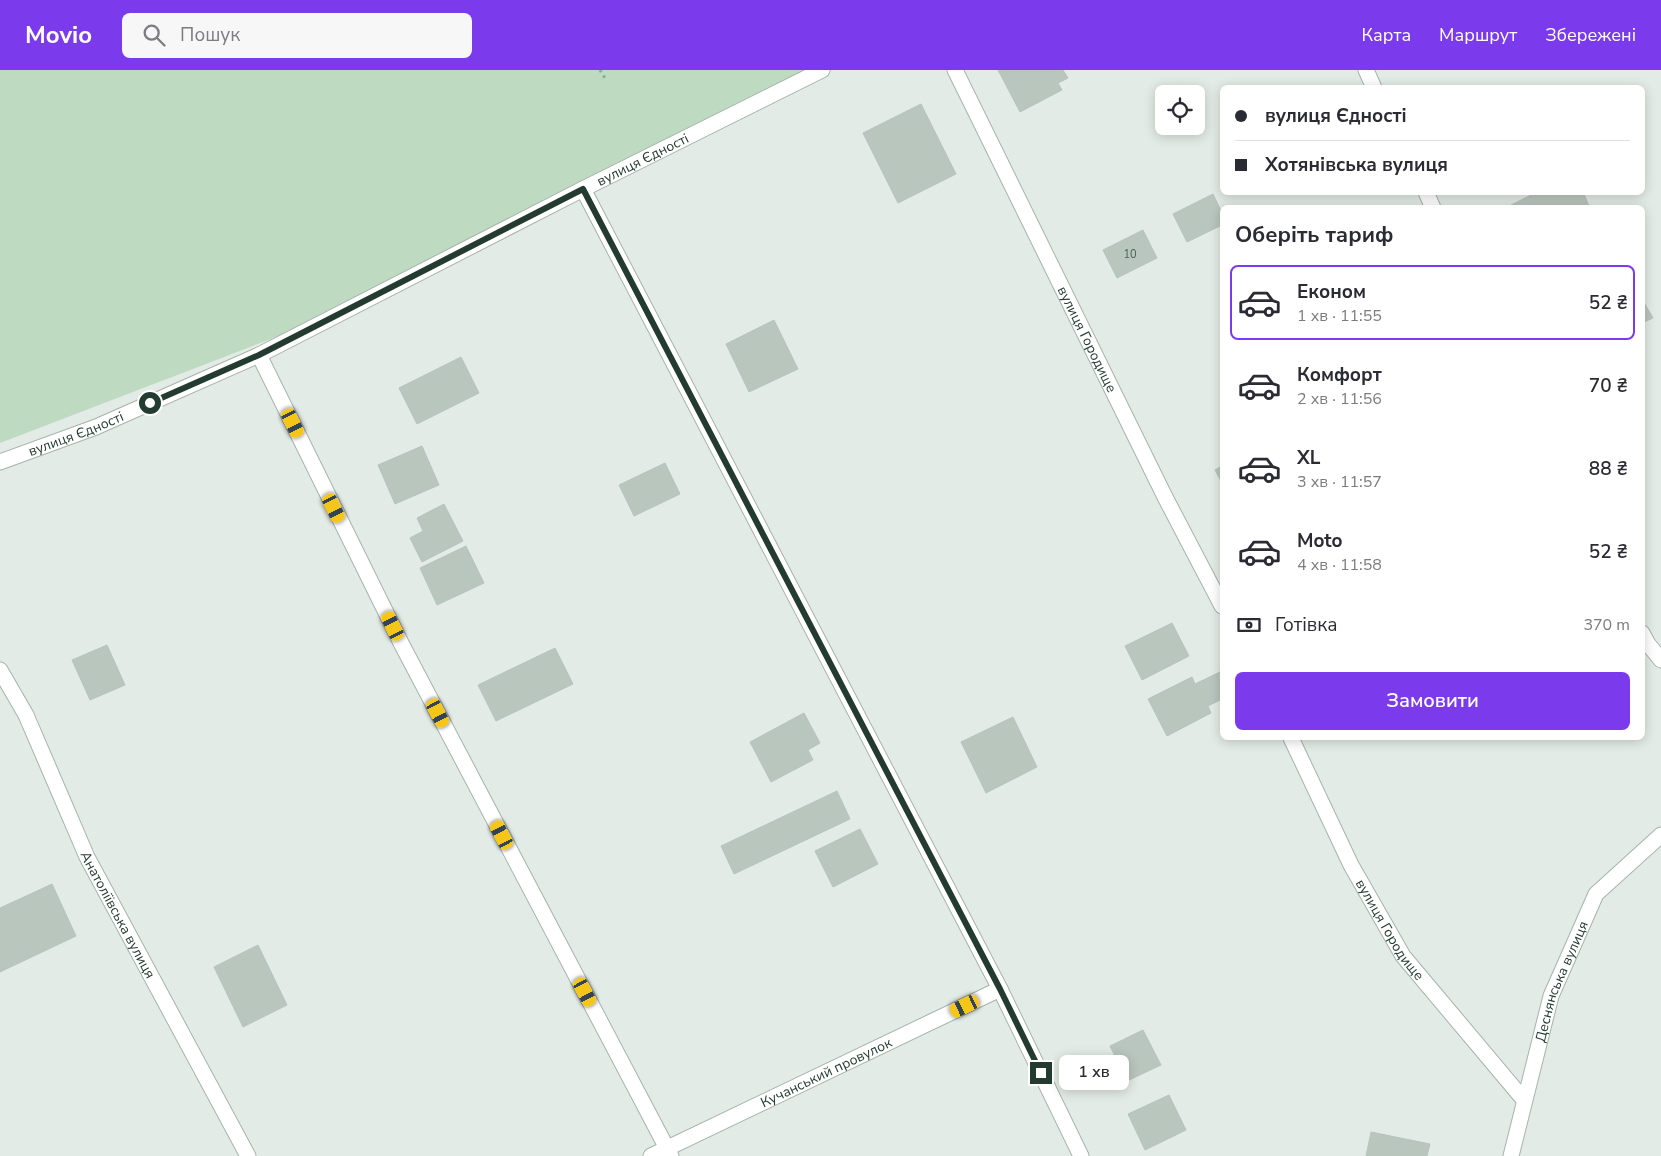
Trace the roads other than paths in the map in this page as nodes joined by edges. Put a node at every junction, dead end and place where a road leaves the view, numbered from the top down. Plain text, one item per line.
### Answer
1 (822, 70) edge
2 (955, 70) edge
3 (1366, 70) edge
4 (1373, 85) edge
5 (583, 189) junction
6 (259, 355) junction
7 (0, 462) edge
8 (1220, 602) edge
9 (1645, 638) edge
10 (1661, 660) edge
11 (0, 670) edge
12 (1292, 740) edge
13 (1661, 835) edge
14 (1000, 989) junction
15 (1524, 1100) junction
16 (669, 1152) edge
17 (248, 1156) edge
18 (652, 1156) edge
19 (1081, 1156) edge
20 (1511, 1156) edge

1 - 5 street, вулиця Єдності
2 - 8 street, вулиця Городище
3 - 4 street
5 - 6 street, вулиця Єдності
5 - 14 street
6 - 7 street, вулиця Єдності
6 - 16 street
9 - 10 street
11 - 17 street, Анатоліївська вулиця
12 - 15 street, вулиця Городище
13 - 15 street, Деснянська вулиця
14 - 16 street, Кучанський провулок
14 - 19 street
15 - 20 street, Деснянська вулиця
16 - 18 street, Кучанський провулок

